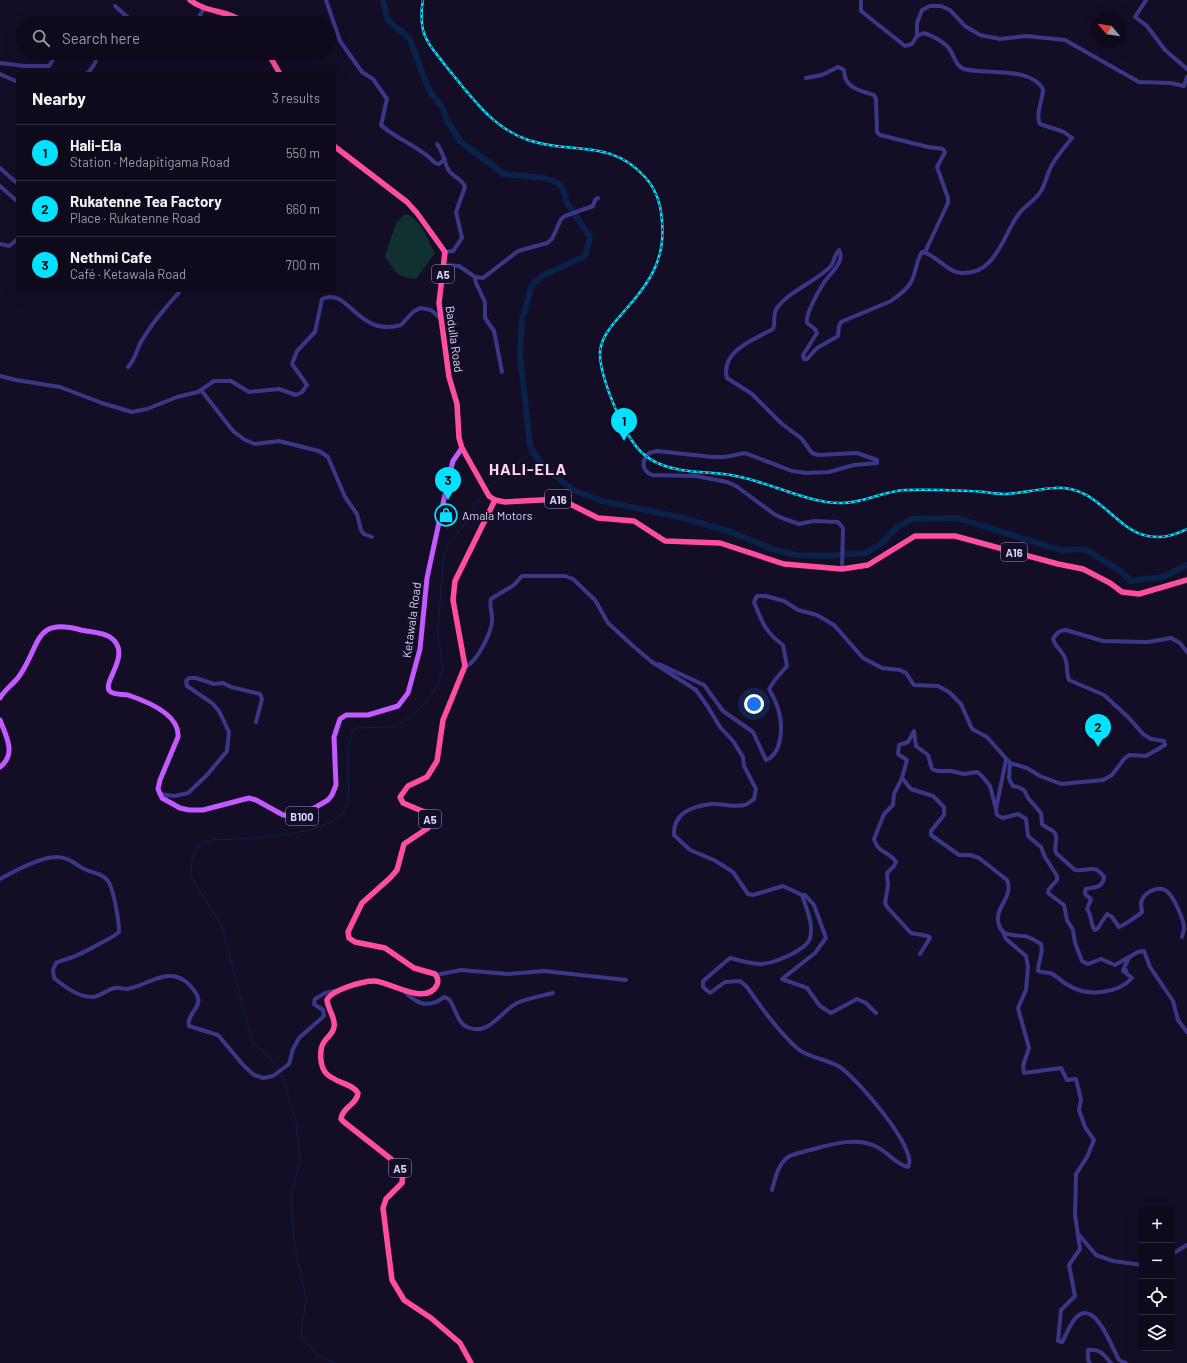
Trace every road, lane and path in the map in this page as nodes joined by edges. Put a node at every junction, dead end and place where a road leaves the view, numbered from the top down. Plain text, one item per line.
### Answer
1 (190, 0) edge
2 (326, 0) edge
3 (861, 0) edge
4 (1146, 0) edge
5 (115, 6) dead end
6 (204, 8) junction
7 (126, 16) edge
8 (200, 16) edge
9 (233, 16) edge
10 (331, 16) edge
11 (336, 29) edge
12 (917, 36) junction
13 (53, 60) edge
14 (96, 60) edge
15 (272, 60) edge
16 (0, 63) edge
17 (1187, 69) edge
18 (88, 72) edge
19 (279, 72) edge
20 (0, 74) edge
21 (1187, 77) edge
22 (806, 78) dead end
23 (16, 81) edge
24 (437, 144) dead end
25 (336, 148) edge
26 (445, 159) junction
27 (0, 168) edge
28 (16, 182) edge
29 (0, 186) edge
30 (598, 198) dead end
31 (16, 200) edge
32 (16, 241) edge
33 (0, 244) edge
34 (445, 252) junction
35 (925, 252) junction
36 (444, 265) junction
37 (476, 277) junction
38 (179, 292) edge
39 (441, 319) junction
40 (128, 367) dead end
41 (502, 372) dead end
42 (0, 376) edge
43 (201, 390) junction
44 (462, 448) junction
45 (495, 500) junction
46 (372, 537) dead end
47 (842, 569) junction
48 (1187, 580) edge
49 (1187, 652) edge
50 (652, 662) junction
51 (465, 667) junction
52 (0, 698) edge
53 (0, 720) edge
54 (256, 722) dead end
55 (1008, 761) junction
56 (0, 766) edge
57 (902, 778) junction
58 (159, 794) junction
59 (996, 809) junction
60 (0, 879) edge
61 (802, 895) junction
62 (1001, 928) junction
63 (1182, 937) dead end
64 (920, 954) dead end
65 (1129, 958) junction
66 (436, 975) junction
67 (626, 980) dead end
68 (336, 991) junction
69 (405, 992) junction
70 (553, 993) dead end
71 (876, 1013) dead end
72 (1187, 1032) edge
73 (772, 1190) dead end
74 (1079, 1235) junction
75 (1187, 1245) edge
76 (1175, 1252) edge
77 (1139, 1265) edge
78 (471, 1363) edge
79 (1090, 1363) edge
80 (1111, 1363) edge
81 (1126, 1363) edge

1 - 6 highway
2 - 10 street
3 - 12 street
4 - 17 street
5 - 7 street
6 - 8 street
6 - 9 highway
11 - 26 street
12 - 21 street
12 - 35 street
13 - 16 street
14 - 18 street
15 - 19 highway
20 - 23 street
22 - 35 street
24 - 26 street
25 - 34 highway, A5
26 - 34 street
27 - 28 street
29 - 31 street
30 - 37 street
32 - 33 street
34 - 36 highway, Badulla Road / A5
35 - 47 street
36 - 37 street
36 - 39 highway, Badulla Road / A5
37 - 41 street
38 - 40 street
39 - 43 street
39 - 44 highway, Badulla Road / A5
42 - 43 street
43 - 46 street
44 - 45 highway, Badulla Road / A5
44 - 58 main road, Ketawala Road / B100
45 - 47 highway, A16
45 - 51 highway, A5
47 - 48 highway, A16
49 - 55 street
50 - 51 street
50 - 55 street
50 - 61 street
51 - 66 highway, A5
52 - 58 main road
53 - 56 main road
54 - 58 street
55 - 59 street
55 - 63 street
57 - 59 street
57 - 62 street
57 - 64 street
59 - 65 street
60 - 68 street
61 - 71 street
61 - 73 street
62 - 65 street
62 - 74 street
65 - 72 street
66 - 67 street
66 - 69 highway
68 - 69 highway
68 - 78 highway, A5
69 - 70 street
74 - 77 street
74 - 81 street
75 - 76 street
79 - 80 street

